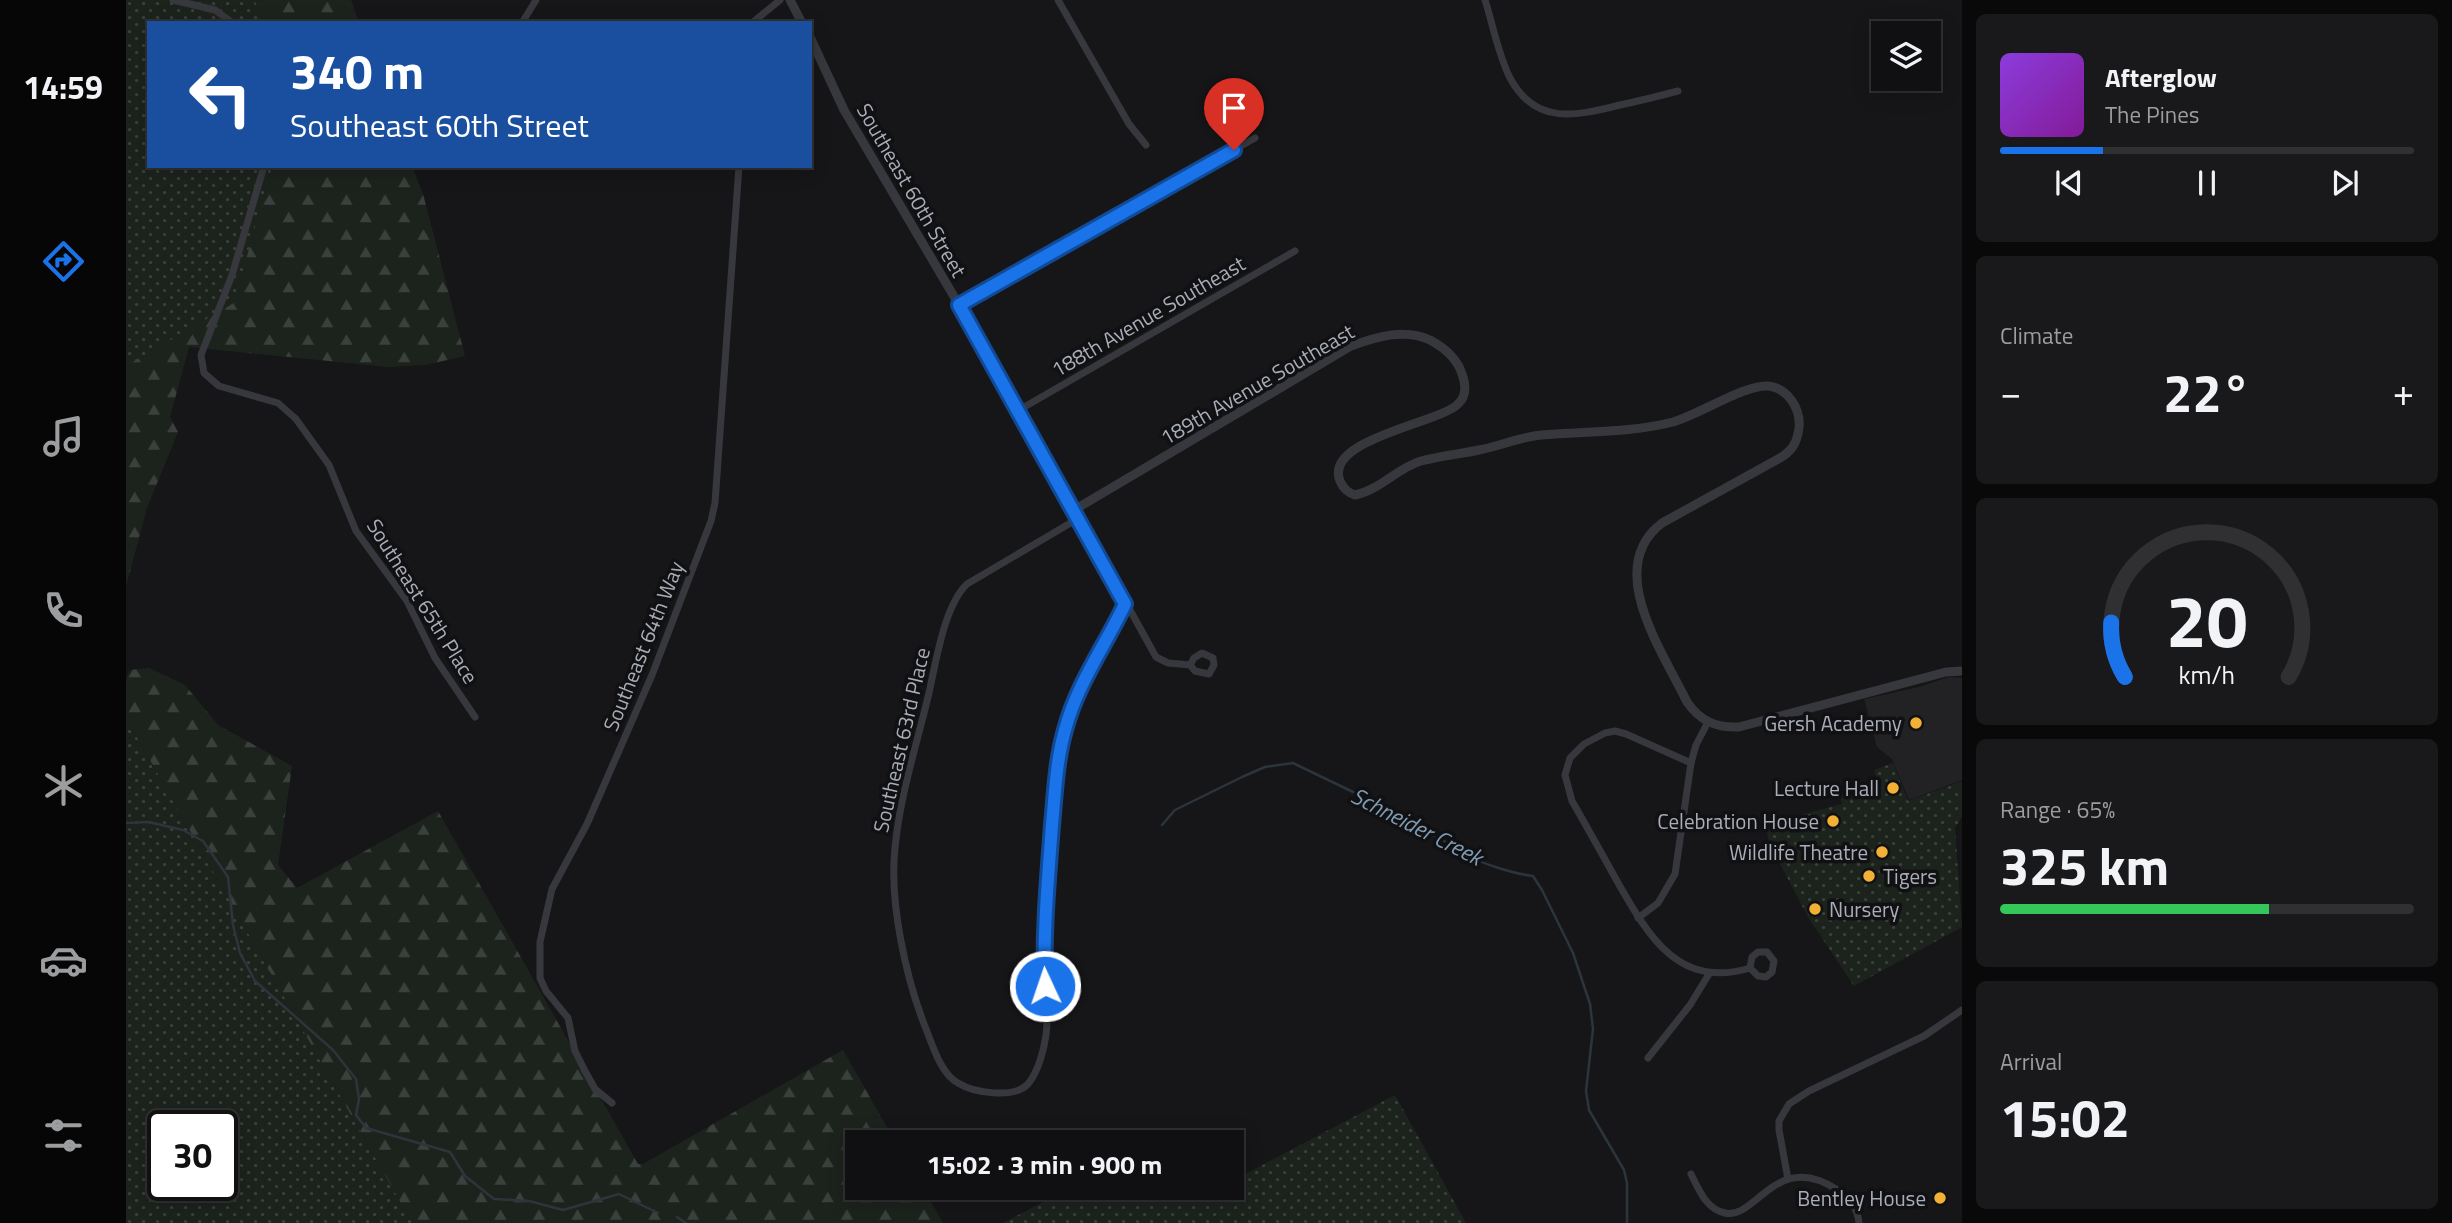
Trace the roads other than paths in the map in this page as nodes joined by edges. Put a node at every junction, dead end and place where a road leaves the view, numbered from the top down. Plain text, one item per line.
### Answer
1 (173, 0) edge
2 (536, 0) edge
3 (780, 0) edge
4 (790, 0) edge
5 (1058, 0) edge
6 (1485, 0) edge
7 (230, 21) edge
8 (523, 21) edge
9 (754, 21) edge
10 (801, 21) edge
11 (812, 41) edge
12 (1678, 91) dead end
13 (1255, 138) dead end
14 (1146, 145) dead end
15 (263, 168) edge
16 (739, 168) edge
17 (1295, 251) dead end
18 (959, 305) junction
19 (1019, 411) junction
20 (1077, 514) junction
21 (956, 596) joint
22 (1125, 604) junction
23 (1190, 665) dead end
24 (1962, 671) edge
25 (475, 717) dead end
26 (1708, 722) junction
27 (1691, 763) junction
28 (1638, 918) junction
29 (1750, 968) dead end
30 (1709, 974) junction
31 (1962, 1010) edge
32 (1648, 1058) dead end
33 (612, 1103) dead end
34 (1691, 1174) dead end
35 (1788, 1179) junction
36 (1859, 1223) edge

1 - 7 street
2 - 8 street
3 - 9 street
4 - 10 street
5 - 14 street
6 - 12 street
11 - 18 street, Southeast 60th Street
13 - 18 street
15 - 25 street, Southeast 65th Place
16 - 33 street, Southeast 64th Way
17 - 19 street, 188th Avenue Southeast
18 - 19 street, Southeast 60th Street
19 - 20 street, Southeast 60th Street
20 - 21 street, 189th Avenue Southeast
20 - 22 street, Southeast 60th Street
20 - 26 street, 189th Avenue Southeast
21 - 22 street, Southeast 63rd Place
22 - 23 street, Southeast 60th Street
24 - 26 street
26 - 27 street
27 - 28 street
27 - 28 street
28 - 30 street
29 - 30 street
30 - 32 street
31 - 35 street
34 - 35 street
35 - 36 street

